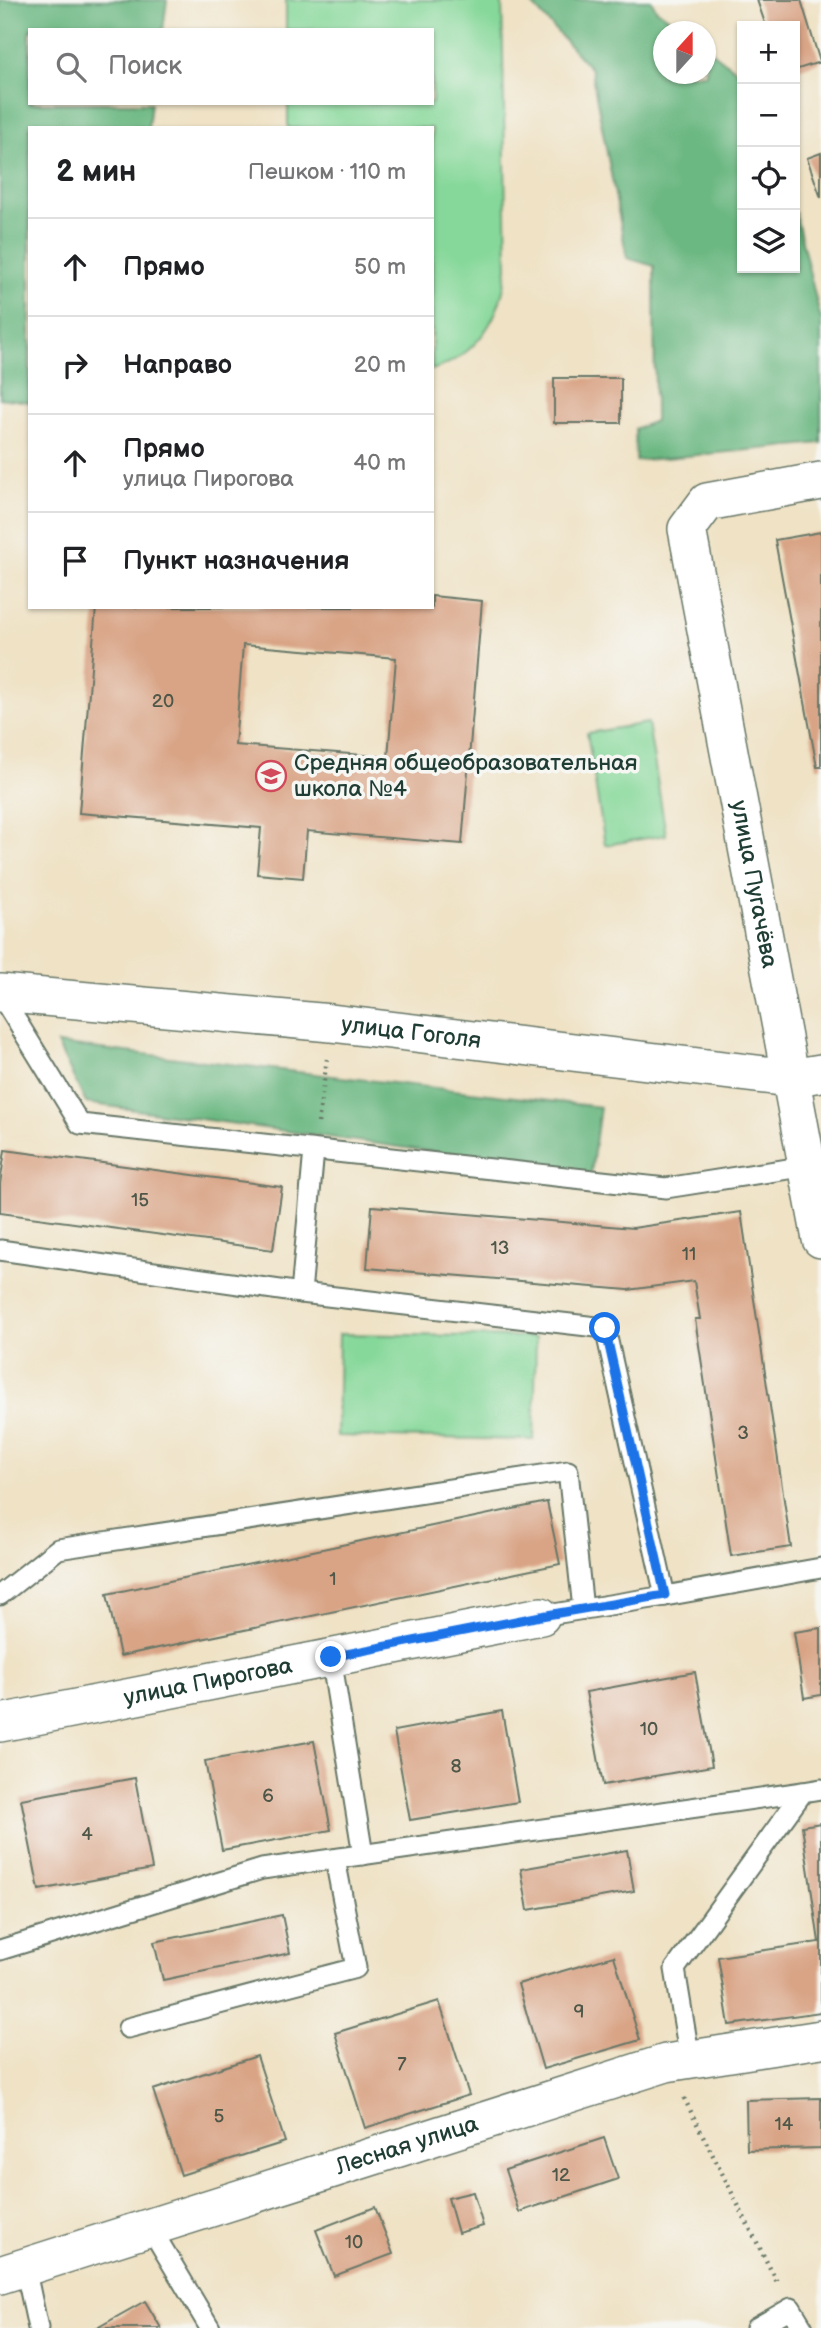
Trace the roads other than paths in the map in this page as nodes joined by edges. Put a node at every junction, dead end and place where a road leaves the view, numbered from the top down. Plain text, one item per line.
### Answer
1 (821, 481) edge
2 (0, 993) edge
3 (806, 1076) edge
4 (314, 1150) junction
5 (807, 1166) junction
6 (821, 1239) edge
7 (0, 1250) edge
8 (301, 1293) junction
9 (821, 1568) edge
10 (0, 1595) edge
11 (665, 1595) junction
12 (583, 1609) junction
13 (541, 1616) joint
14 (331, 1657) junction
15 (0, 1723) edge
16 (812, 1790) edge
17 (363, 1855) junction
18 (335, 1859) junction
19 (0, 1950) edge
20 (128, 2028) dead end
21 (821, 2039) edge
22 (678, 2061) junction
23 (150, 2227) junction
24 (13, 2271) edge
25 (38, 2328) edge
26 (210, 2328) edge
27 (756, 2328) edge
28 (803, 2328) edge

1 - 3 street, улица Пугачёва
2 - 3 street, улица Гоголя
2 - 4 lane
3 - 5 street, улица Пугачёва
4 - 5 lane
4 - 8 lane
5 - 6 street, улица Пугачёва
7 - 8 lane
8 - 11 lane
9 - 11 lane
10 - 12 lane
11 - 12 lane
12 - 13 lane
13 - 14 street, улица Пирогова
14 - 15 street, улица Пирогова
14 - 17 lane
16 - 17 lane
16 - 22 lane
17 - 18 lane
18 - 19 lane
18 - 20 lane
21 - 22 street, Лесная улица
22 - 23 street, Лесная улица
23 - 24 street, Лесная улица
23 - 26 lane
24 - 25 lane
27 - 28 lane

